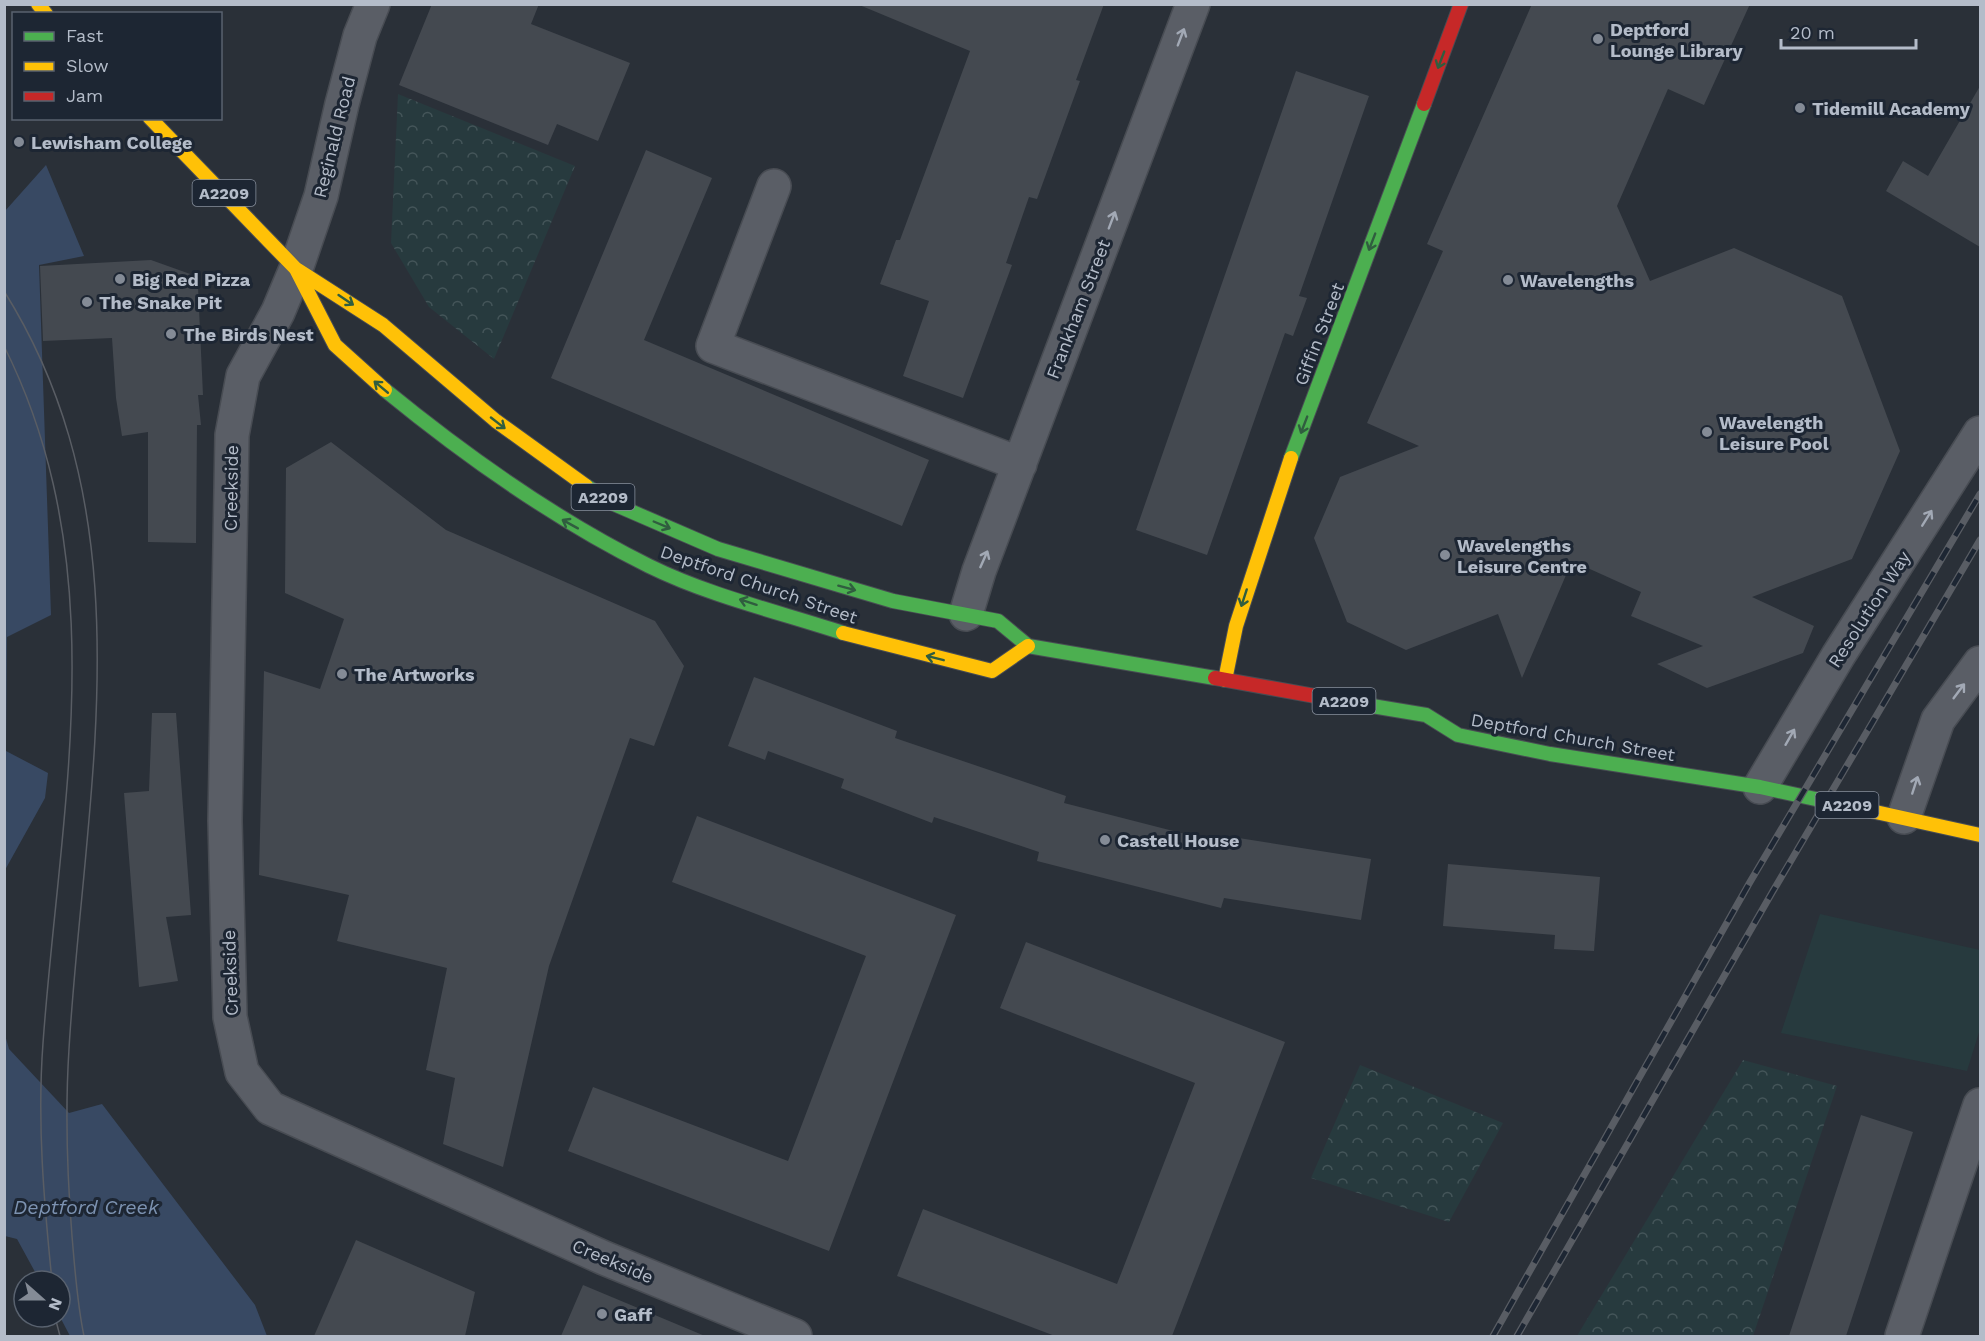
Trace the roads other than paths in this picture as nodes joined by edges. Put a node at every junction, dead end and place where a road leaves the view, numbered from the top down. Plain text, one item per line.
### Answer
1 (373, 4) edge
2 (1193, 4) edge
3 (1461, 4) edge
4 (152, 120) edge
5 (774, 186) dead end
6 (297, 269) junction
7 (1980, 433) edge
8 (1020, 464) junction
9 (966, 614) junction
10 (1028, 646) junction
11 (1980, 663) edge
12 (1225, 680) junction
13 (1760, 787) junction
14 (1904, 818) junction
15 (1980, 835) edge
16 (1980, 1105) edge
17 (795, 1336) edge
18 (1902, 1336) edge

1 - 6 street, Reginald Road
8 -> 2 street, Frankham Street
3 -> 12 main road, Giffin Street
4 - 6 main road, Deptford Church Street / A2209
5 - 8 street
6 -> 9 main road, Deptford Church Street / A2209
10 -> 6 main road, Deptford Church Street / A2209
6 - 17 street, Creekside
13 -> 7 street, Resolution Way
9 -> 8 street, Frankham Street
9 - 10 main road, Deptford Church Street / A2209
10 - 12 main road, Deptford Church Street / A2209
14 -> 11 street
12 - 13 main road, Deptford Church Street / A2209
13 - 14 main road, Deptford Church Street / A2209
14 - 15 main road, Deptford Church Street
16 - 18 street

